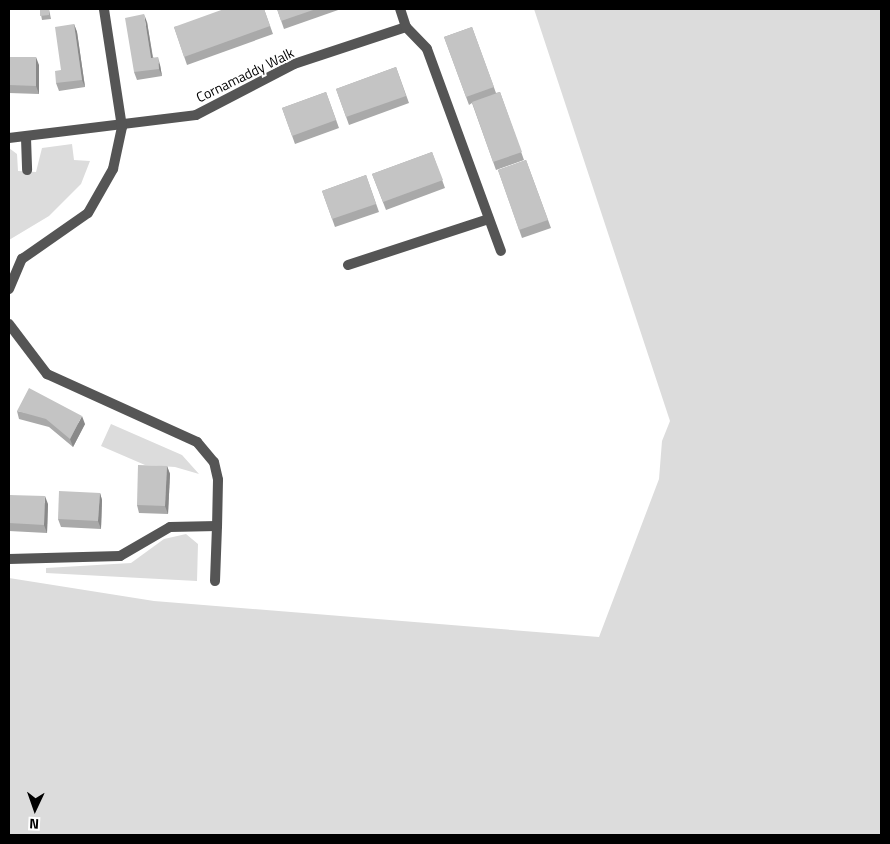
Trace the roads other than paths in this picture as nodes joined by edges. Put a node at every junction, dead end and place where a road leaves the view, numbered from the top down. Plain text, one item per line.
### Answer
1 (104, 9) edge
2 (400, 9) edge
3 (406, 26) junction
4 (122, 127) junction
5 (9, 138) edge
6 (26, 138) junction
7 (27, 170) dead end
8 (489, 219) junction
9 (501, 251) dead end
10 (348, 265) dead end
11 (9, 289) edge
12 (9, 324) edge
13 (217, 526) junction
14 (9, 559) edge
15 (216, 580) dead end

1 - 4 street
2 - 3 street
3 - 4 street, Cornamaddy Walk
3 - 8 street
4 - 6 street, Cornamaddy Walk
4 - 11 street
5 - 6 street, Cornamaddy Walk
6 - 7 street
8 - 9 street
8 - 10 street
12 - 13 street
13 - 14 street
13 - 15 street

